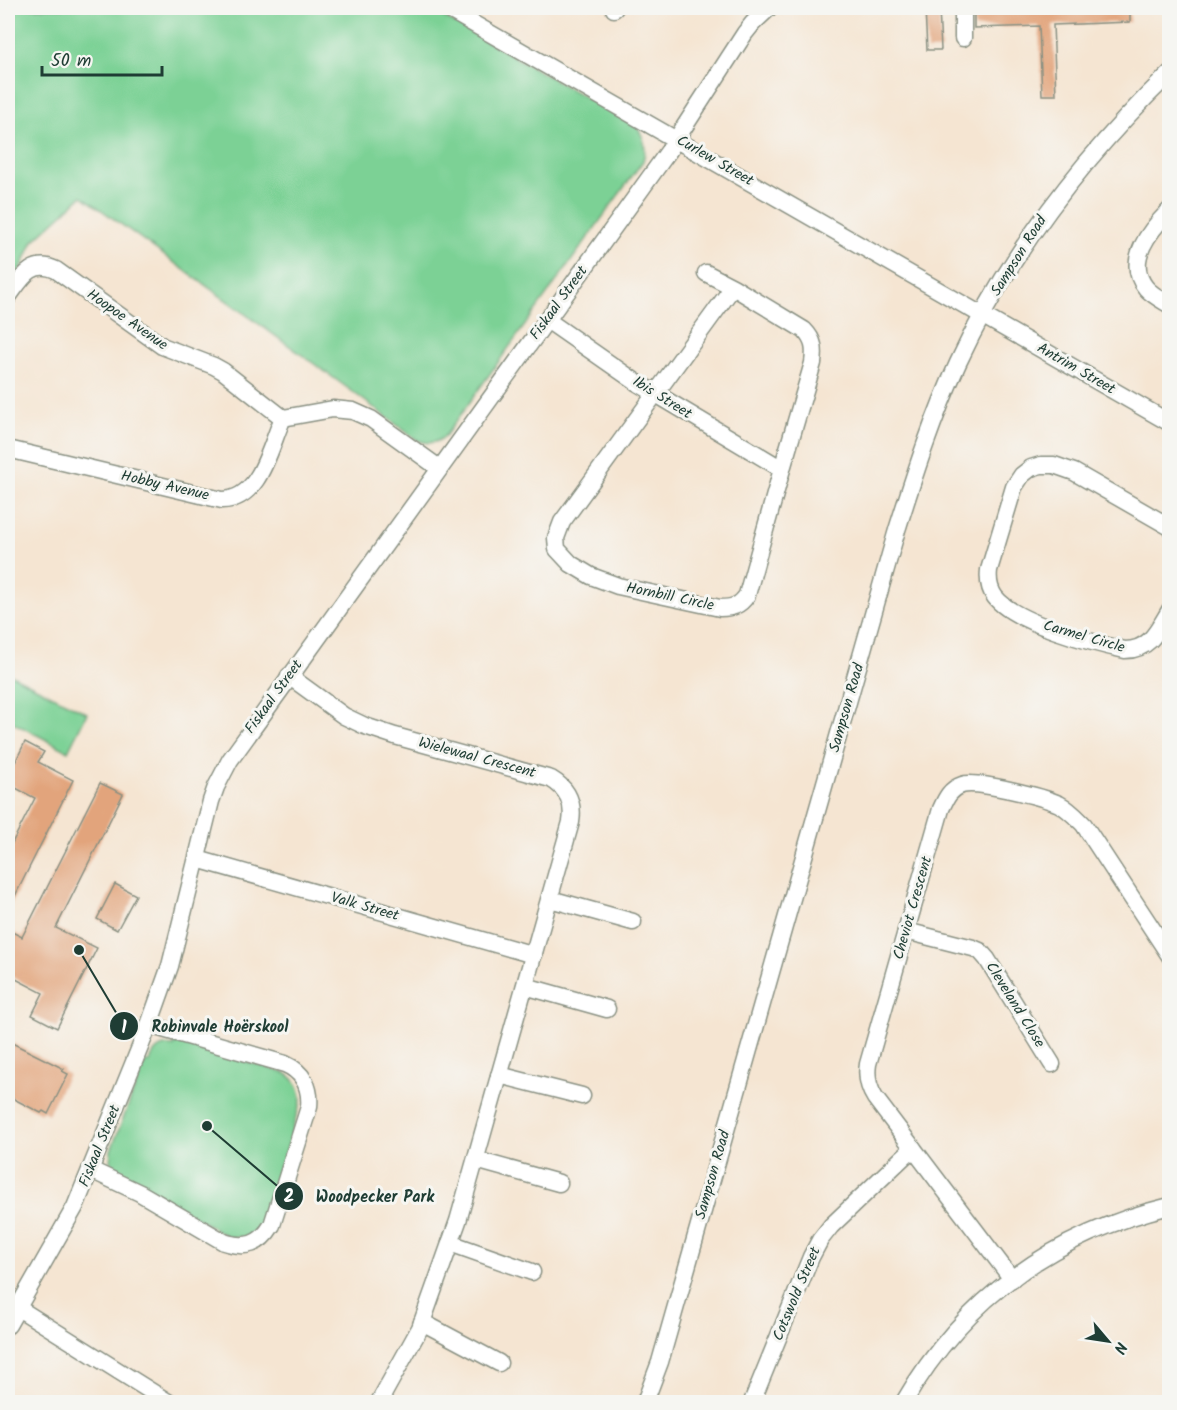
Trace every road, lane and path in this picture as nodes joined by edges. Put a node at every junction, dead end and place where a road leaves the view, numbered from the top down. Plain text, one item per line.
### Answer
1 (446, 8) edge
2 (963, 8) edge
3 (763, 9) edge
4 (963, 38) dead end
5 (1170, 73) edge
6 (676, 139) junction
7 (1170, 210) edge
8 (706, 273) dead end
9 (733, 287) junction
10 (8, 297) edge
11 (1170, 305) edge
12 (983, 316) junction
13 (547, 320) junction
14 (656, 394) junction
15 (283, 418) junction
16 (1170, 423) edge
17 (8, 449) edge
18 (439, 468) junction
19 (782, 469) junction
20 (1170, 527) edge
21 (1170, 610) edge
22 (289, 676) junction
23 (197, 859) junction
24 (550, 899) junction
25 (633, 922) dead end
26 (906, 931) junction
27 (534, 955) junction
28 (1170, 956) edge
29 (525, 986) junction
30 (607, 1009) dead end
31 (149, 1026) junction
32 (1052, 1064) dead end
33 (499, 1075) junction
34 (582, 1096) dead end
35 (913, 1148) junction
36 (476, 1160) junction
37 (91, 1170) junction
38 (558, 1183) dead end
39 (1170, 1206) edge
40 (450, 1243) junction
41 (532, 1272) dead end
42 (1012, 1278) junction
43 (18, 1308) junction
44 (422, 1322) junction
45 (8, 1325) edge
46 (500, 1363) dead end
47 (168, 1402) edge
48 (379, 1402) edge
49 (645, 1402) edge
50 (752, 1402) edge
51 (904, 1402) edge

1 - 6 street, Curlew Street
2 - 4 street
3 - 6 street, Fiskaal Street
5 - 12 street, Sampson Road
6 - 12 street, Curlew Street
6 - 13 street, Fiskaal Street
7 - 11 street
8 - 9 street, Hornbill Circle
9 - 14 street, Hornbill Circle
9 - 19 street, Hornbill Circle
10 - 15 street, Hoopoe Avenue
12 - 16 street, Antrim Street
12 - 49 street, Sampson Road
13 - 14 street, Ibis Street
13 - 18 street, Fiskaal Street
14 - 19 street, Ibis Street
14 - 19 street, Hornbill Circle
15 - 17 street, Hobby Avenue
15 - 18 street
18 - 22 street, Fiskaal Street
20 - 21 street, Carmel Circle
22 - 23 street, Fiskaal Street
22 - 24 street, Wielewaal Crescent
23 - 27 street, Valk Street
23 - 31 street, Fiskaal Street
24 - 25 street
24 - 27 street, Wielewaal Crescent
26 - 28 street, Cheviot Crescent
26 - 32 street, Cleveland Close
26 - 35 street, Cheviot Crescent
27 - 29 street, Wielewaal Crescent
29 - 30 street
29 - 33 street, Wielewaal Crescent
31 - 37 street, Fiskaal Street
31 - 37 street
33 - 34 street
33 - 36 street, Wielewaal Crescent
35 - 42 street, Cheviot Crescent
35 - 50 street, Cotswold Street
36 - 38 street
36 - 40 street, Wielewaal Crescent
37 - 43 street, Fiskaal Street
39 - 42 street
40 - 41 street
40 - 44 street, Wielewaal Crescent
42 - 51 street
43 - 45 street, Fiskaal Street
43 - 47 street
44 - 46 street
44 - 48 street, Wielewaal Crescent

